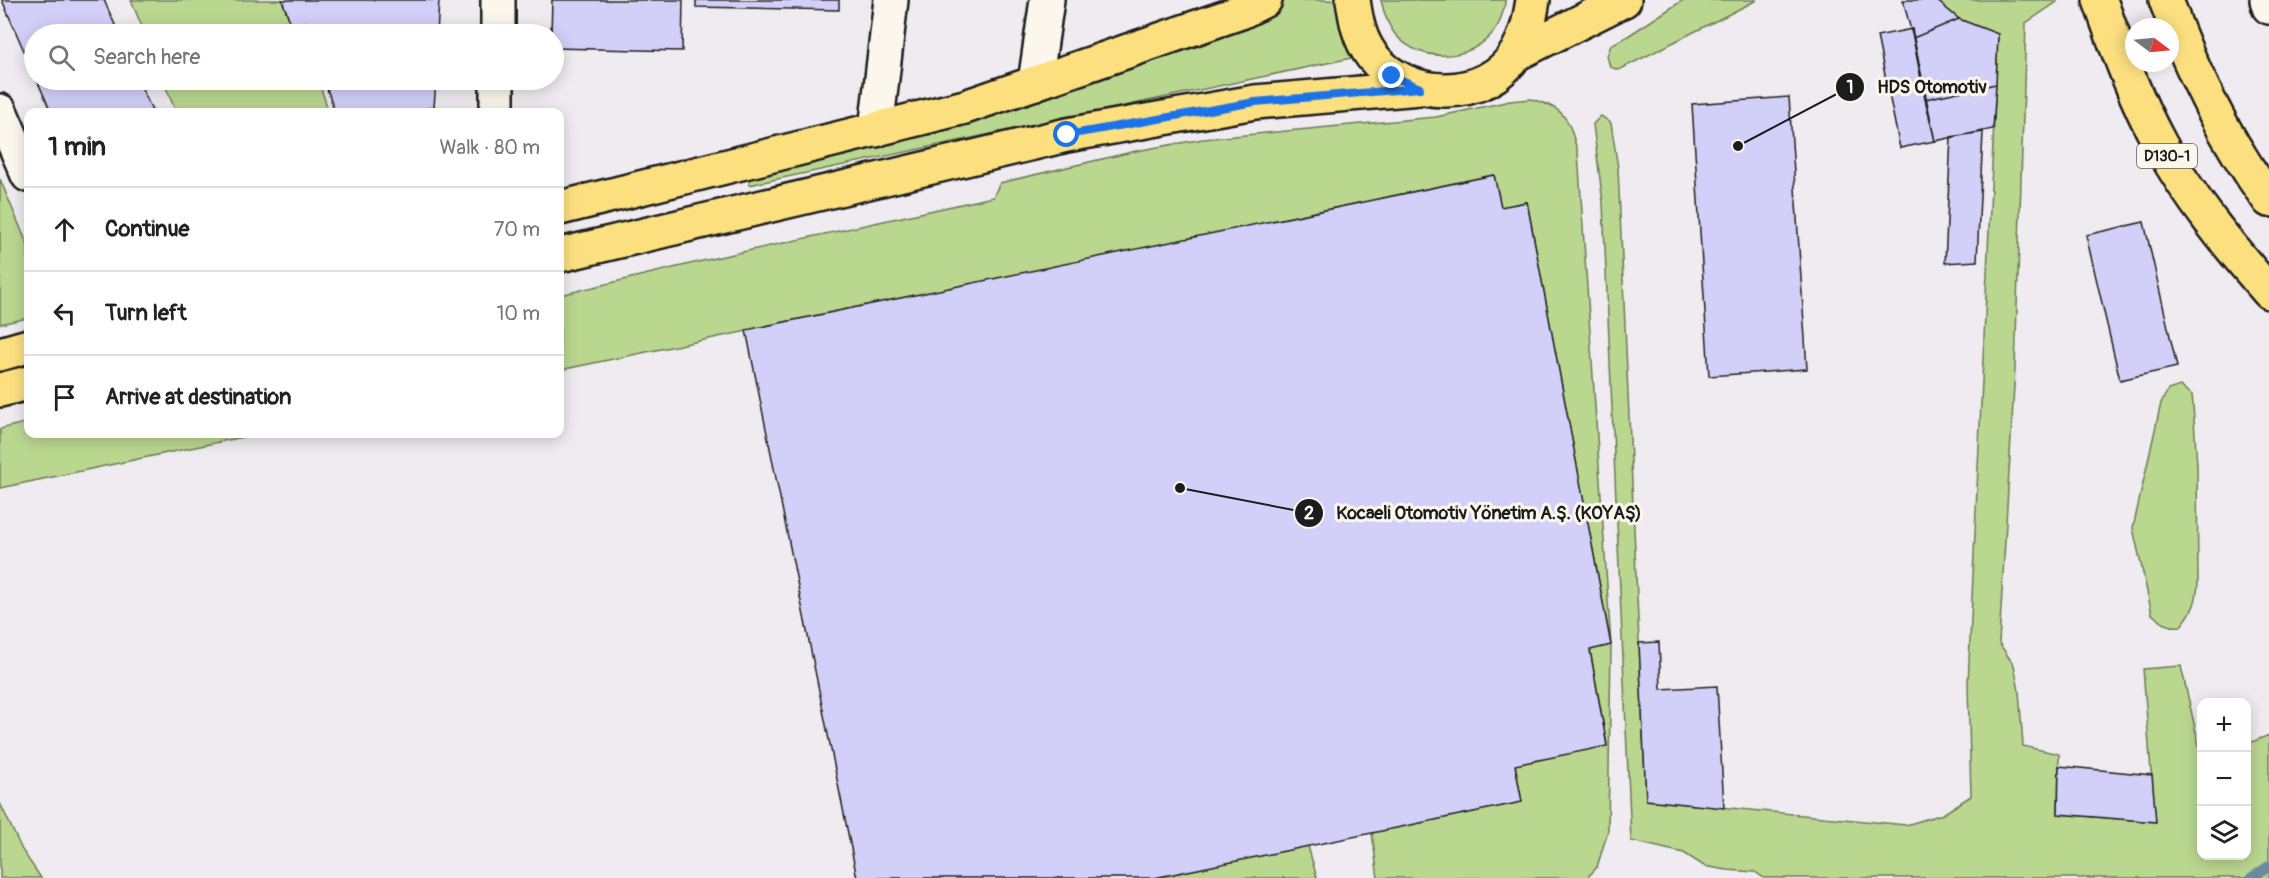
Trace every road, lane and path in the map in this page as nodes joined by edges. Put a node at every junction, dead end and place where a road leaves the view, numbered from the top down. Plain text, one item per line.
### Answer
1 (498, 0) edge
2 (891, 0) edge
3 (1047, 0) edge
4 (1265, 0) edge
5 (1353, 0) edge
6 (1533, 0) edge
7 (1624, 0) edge
8 (2100, 0) edge
9 (2166, 0) edge
10 (2267, 0) edge
11 (2269, 7) edge
12 (498, 24) edge
13 (1516, 54) junction
14 (1035, 83) junction
15 (1420, 88) junction
16 (497, 90) edge
17 (497, 108) edge
18 (0, 111) edge
19 (876, 130) junction
20 (24, 166) edge
21 (2269, 200) edge
22 (564, 207) edge
23 (564, 254) edge
24 (2269, 292) edge
25 (24, 347) edge
26 (0, 354) edge
27 (24, 384) edge
28 (0, 390) edge

1 - 12 street
2 - 19 street
3 - 14 street
4 - 14 main road
5 - 15 main road
6 - 13 main road
7 - 13 main road
8 - 24 main road, D130-1
9 - 21 main road
10 - 11 street
13 - 15 main road
14 - 19 main road
15 - 23 main road
16 - 17 street
18 - 20 street
19 - 22 main road
25 - 26 main road
27 - 28 main road

